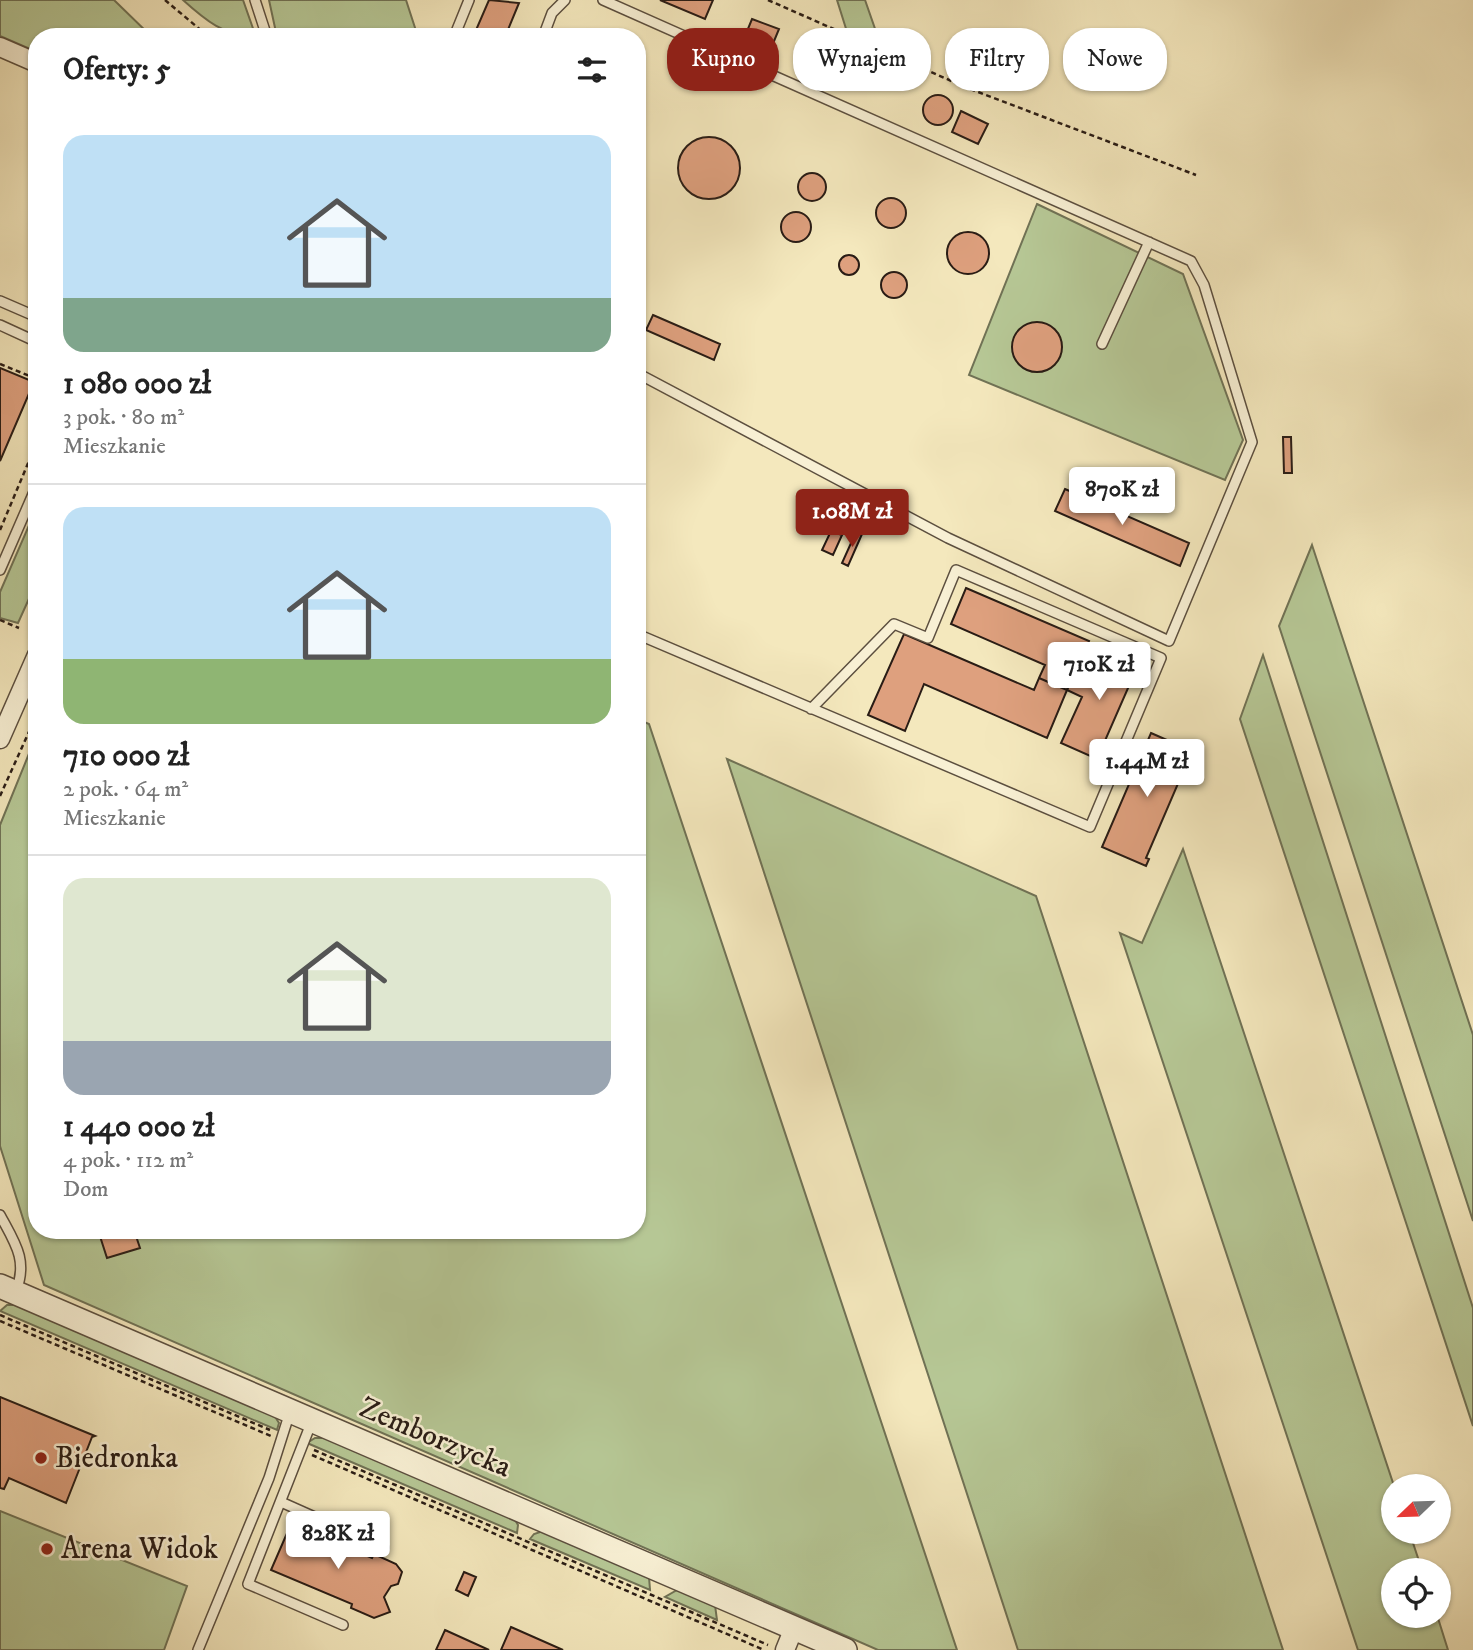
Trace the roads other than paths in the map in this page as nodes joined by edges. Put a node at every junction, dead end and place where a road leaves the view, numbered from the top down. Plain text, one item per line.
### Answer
1 (255, 0) edge
2 (469, 0) edge
3 (565, 0) edge
4 (603, 0) edge
5 (264, 28) edge
6 (458, 28) edge
7 (546, 28) edge
8 (0, 47) edge
9 (28, 59) edge
10 (1149, 242) junction
11 (0, 301) edge
12 (28, 313) edge
13 (0, 326) edge
14 (28, 338) edge
15 (1102, 344) dead end
16 (646, 378) edge
17 (28, 506) edge
18 (0, 570) edge
19 (646, 638) edge
20 (28, 670) edge
21 (6, 706) edge
22 (811, 709) junction
23 (0, 739) edge
24 (0, 1215) edge
25 (8, 1290) edge
26 (291, 1411) junction
27 (313, 1420) junction
28 (281, 1502) junction
29 (384, 1548) dead end
30 (343, 1625) dead end
31 (794, 1628) junction
32 (777, 1648) edge
33 (198, 1650) edge
34 (845, 1650) edge

1 - 5 lane
2 - 6 lane
3 - 7 lane
4 - 10 lane
8 - 9 street
10 - 15 lane
10 - 16 lane
11 - 12 lane
13 - 14 lane
17 - 18 lane
19 - 22 lane
20 - 21 street
21 - 23 street
22 - 22 lane
24 - 25 lane
25 - 26 street, Zemborzycka
26 - 27 street, Zemborzycka
26 - 33 lane
27 - 28 lane
27 - 31 street, Zemborzycka
28 - 29 lane
28 - 30 lane
31 - 32 street
31 - 34 street, Zemborzycka

